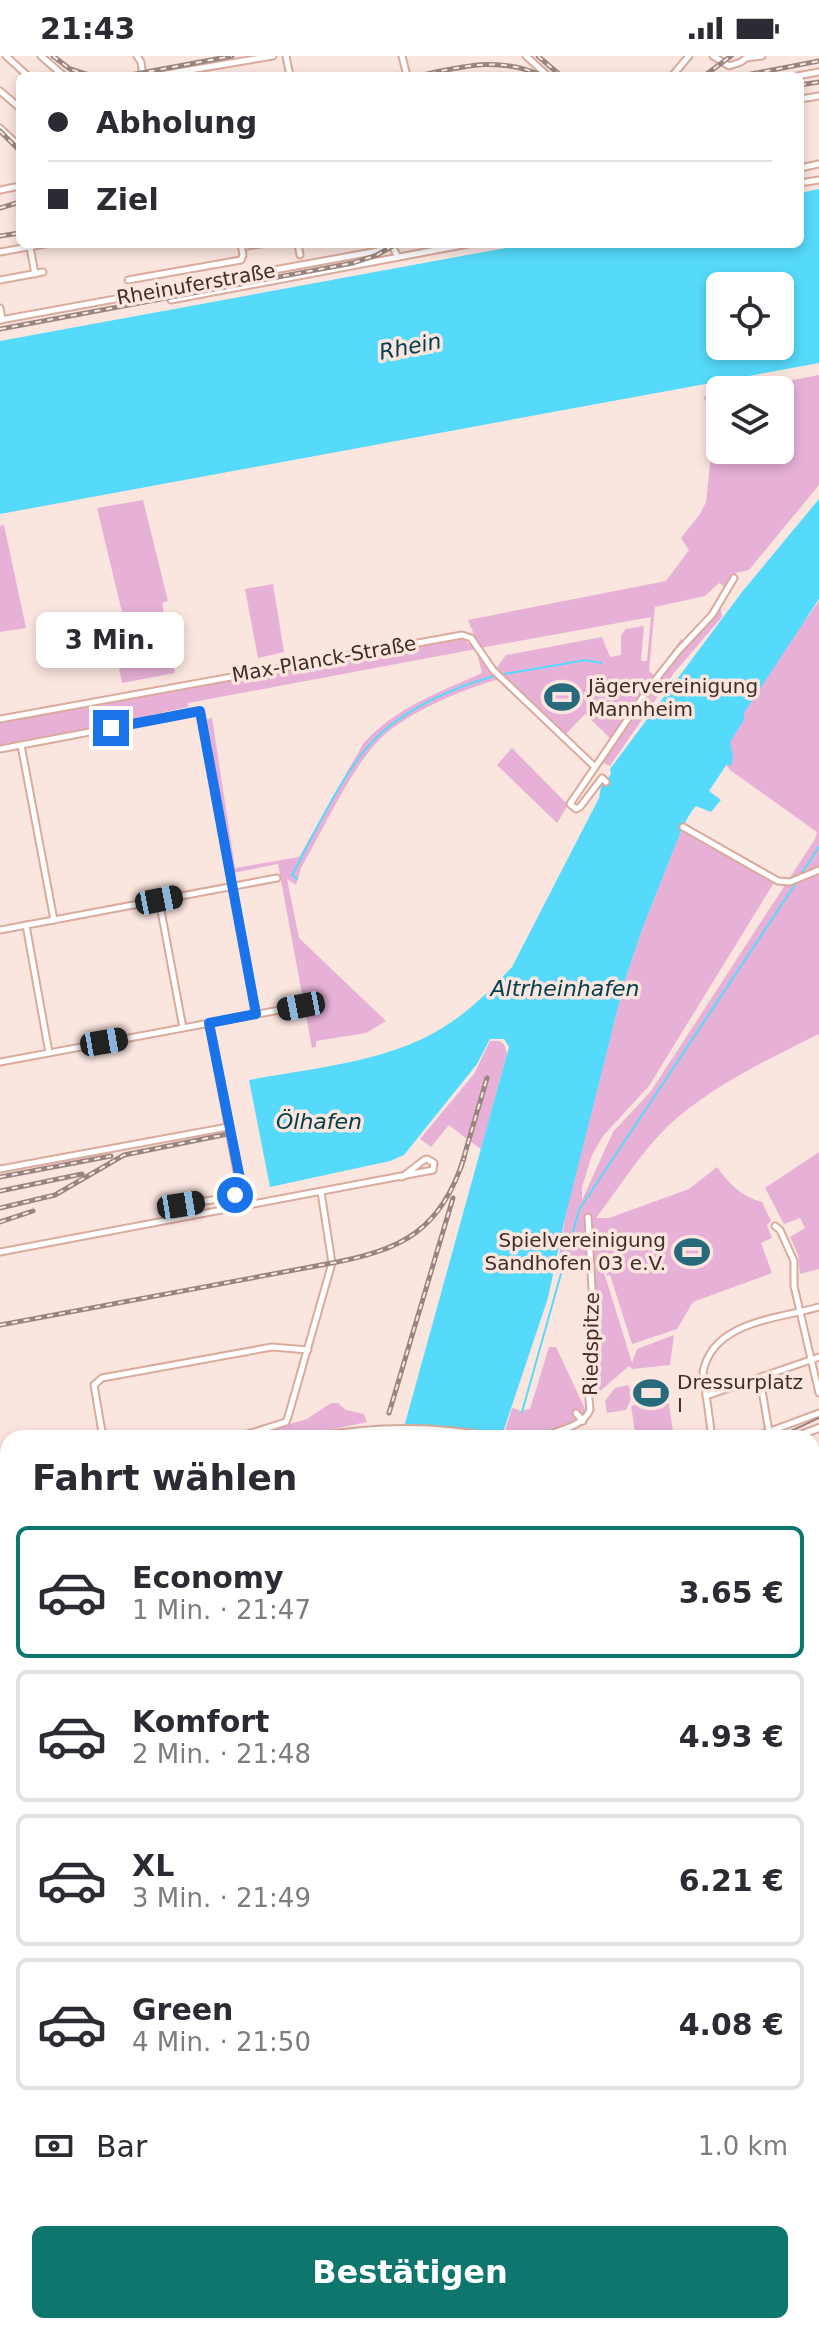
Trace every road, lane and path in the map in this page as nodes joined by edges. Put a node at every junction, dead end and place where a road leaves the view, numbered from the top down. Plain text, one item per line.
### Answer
1 (6, 56) edge
2 (41, 56) edge
3 (273, 56) edge
4 (526, 56) edge
5 (689, 56) edge
6 (713, 56) edge
7 (762, 56) edge
8 (746, 57) edge
9 (226, 60) edge
10 (24, 72) edge
11 (59, 72) edge
12 (191, 72) edge
13 (544, 72) edge
14 (675, 72) edge
15 (0, 91) edge
16 (16, 105) edge
17 (0, 128) edge
18 (16, 143) edge
19 (24, 248) edge
20 (30, 248) edge
21 (243, 248) edge
22 (299, 248) edge
23 (383, 248) edge
24 (392, 248) edge
25 (446, 248) edge
26 (378, 251) junction
27 (0, 252) edge
28 (300, 255) dead end
29 (398, 257) junction
30 (377, 261) junction
31 (43, 272) dead end
32 (35, 274) junction
33 (0, 280) edge
34 (128, 280) dead end
35 (171, 300) dead end
36 (0, 308) edge
37 (1, 320) edge
38 (734, 578) dead end
39 (0, 719) edge
40 (21, 745) junction
41 (0, 749) edge
42 (595, 767) junction
43 (606, 782) dead end
44 (683, 827) dead end
45 (819, 870) edge
46 (277, 878) dead end
47 (232, 887) junction
48 (159, 900) junction
49 (54, 920) junction
50 (26, 925) junction
51 (0, 930) edge
52 (301, 1006) dead end
53 (256, 1014) junction
54 (209, 1023) junction
55 (183, 1028) junction
56 (49, 1053) junction
57 (0, 1062) edge
58 (228, 1127) junction
59 (0, 1169) edge
60 (402, 1177) junction
61 (321, 1192) junction
62 (181, 1205) dead end
63 (588, 1217) dead end
64 (775, 1226) dead end
65 (0, 1252) edge
66 (819, 1307) edge
67 (800, 1312) junction
68 (308, 1350) junction
69 (819, 1357) edge
70 (811, 1360) junction
71 (760, 1378) junction
72 (819, 1393) edge
73 (706, 1396) junction
74 (576, 1413) dead end
75 (819, 1413) edge
76 (583, 1421) junction
77 (102, 1430) edge
78 (260, 1430) edge
79 (562, 1430) edge
80 (711, 1430) edge
81 (769, 1430) edge
82 (774, 1430) edge

1 - 10 street
2 - 11 street
3 - 9 street
4 - 13 street
5 - 14 street
6 - 8 street
7 - 8 street
9 - 12 street
15 - 16 street
17 - 18 street
19 - 27 street
20 - 32 street
21 - 34 street
22 - 28 street
23 - 26 street, Rheinuferstraße
24 - 29 street
25 - 29 street
26 - 30 street
26 - 37 street, Rheinuferstraße
29 - 30 street
30 - 35 street
31 - 32 street
32 - 33 street
36 - 37 street
38 - 42 street
39 - 42 street, Max-Planck-Straße
40 - 41 street
40 - 47 street
40 - 49 street
42 - 43 street
44 - 45 street
46 - 47 street
47 - 48 street
47 - 53 street
48 - 49 street
48 - 55 street
49 - 50 street
50 - 51 street
50 - 56 street
52 - 53 street
53 - 54 street
54 - 55 street
54 - 58 street
55 - 56 street
56 - 57 street
58 - 59 street
58 - 62 street
60 - 60 street
60 - 61 street
61 - 65 street
61 - 68 street
63 - 76 street, Riedspitze
64 - 67 street
66 - 67 street
67 - 70 street
67 - 73 street
68 - 77 street
68 - 78 street
69 - 70 street
70 - 71 street
70 - 72 street
71 - 73 street
71 - 81 street
73 - 80 street
74 - 76 street, Riedspitze
75 - 82 street
76 - 79 street, Riedspitze

